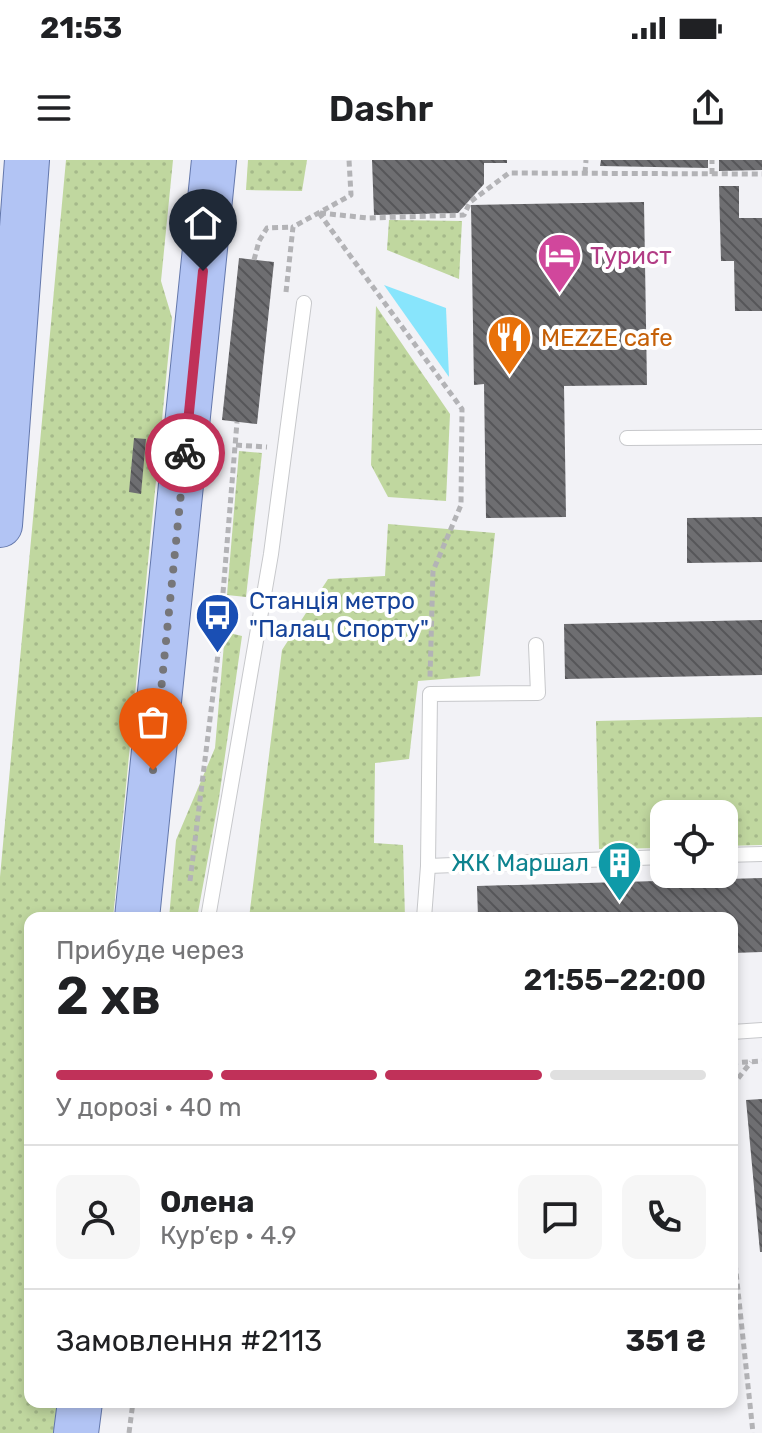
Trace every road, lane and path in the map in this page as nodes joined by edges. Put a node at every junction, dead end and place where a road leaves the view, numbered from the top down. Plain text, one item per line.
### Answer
1 (27, 160) edge
2 (214, 160) edge
3 (586, 160) edge
4 (712, 160) edge
5 (585, 173) junction
6 (712, 174) junction
7 (762, 174) edge
8 (293, 227) dead end
9 (254, 260) dead end
10 (304, 303) dead end
11 (237, 422) dead end
12 (762, 437) edge
13 (627, 438) dead end
14 (0, 525) edge
15 (536, 645) dead end
16 (430, 694) junction
17 (762, 854) edge
18 (738, 855) edge
19 (650, 858) edge
20 (428, 866) junction
21 (190, 887) dead end
22 (138, 912) edge
23 (209, 912) edge
24 (424, 912) edge
25 (762, 1030) edge
26 (738, 1032) edge
27 (762, 1061) edge
28 (751, 1062) junction
29 (738, 1063) edge
30 (738, 1078) edge
31 (738, 1291) edge
32 (132, 1408) edge
33 (129, 1433) edge
34 (753, 1433) edge

1 - 14 main road
2 - 22 main road
3 - 5 path
4 - 6 path
5 - 6 path
5 - 16 path
6 - 7 path
8 - 9 path
10 - 23 lane
11 - 21 path
12 - 13 lane
15 - 16 lane
16 - 20 lane
17 - 18 lane
19 - 20 lane
20 - 24 lane
25 - 26 lane
27 - 28 path
28 - 29 path
28 - 30 path
31 - 34 path
32 - 33 path

